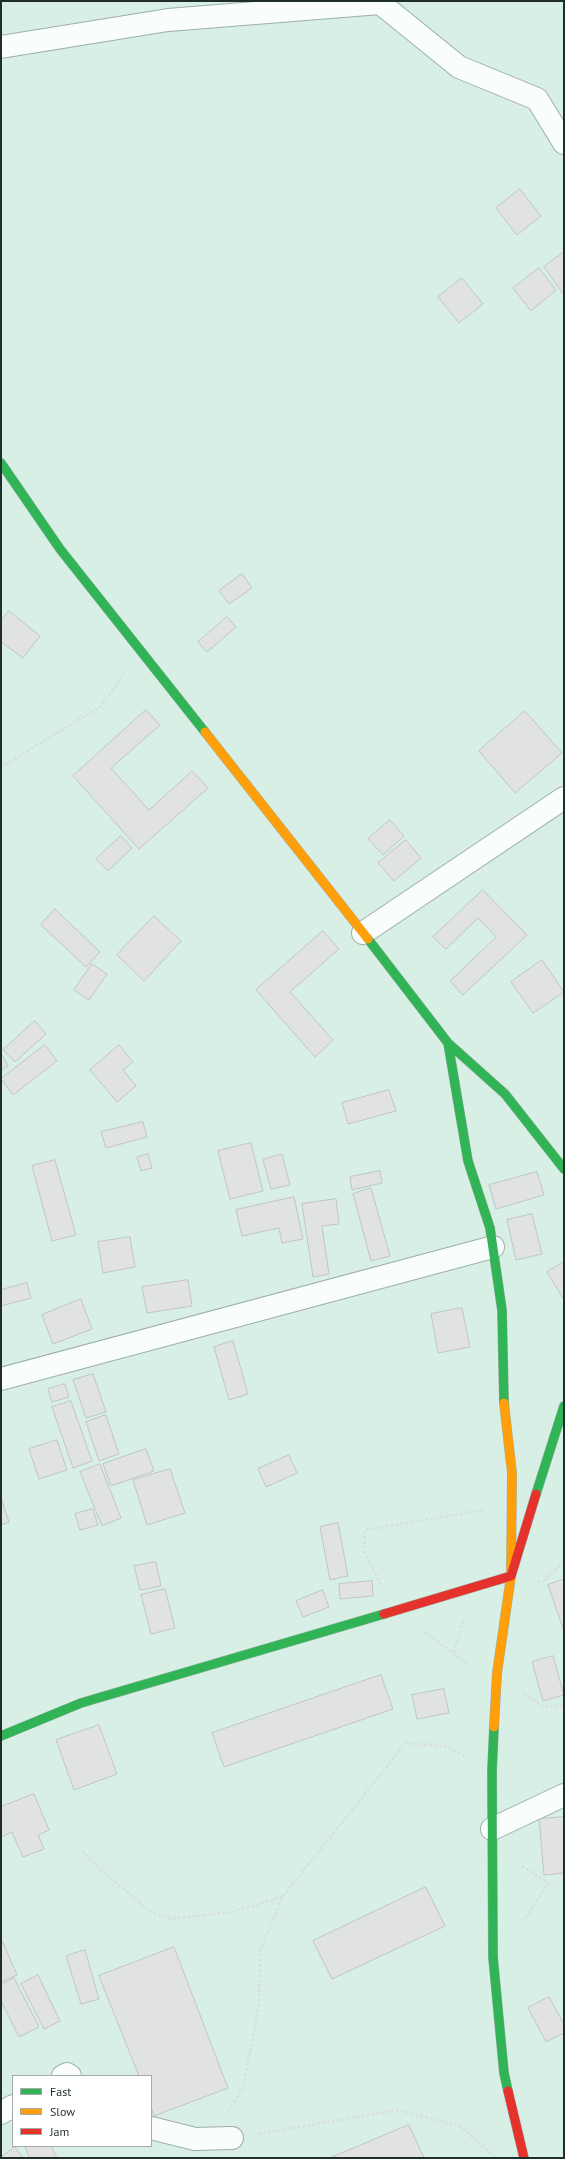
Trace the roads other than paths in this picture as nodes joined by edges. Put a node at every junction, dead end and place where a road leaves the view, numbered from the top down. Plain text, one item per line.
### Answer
1 (381, 2) edge
2 (1, 47) edge
3 (564, 143) edge
4 (1, 462) edge
5 (564, 798) edge
6 (363, 932) junction
7 (448, 1043) junction
8 (564, 1169) edge
9 (493, 1248) junction
10 (1, 1379) edge
11 (564, 1406) edge
12 (510, 1576) junction
13 (1, 1736) edge
14 (564, 1795) edge
15 (492, 1829) junction
16 (12, 2107) edge
17 (1, 2113) edge
18 (152, 2128) edge
19 (232, 2138) road end
20 (524, 2158) edge

1 - 2 street
1 - 3 street
4 - 6 street
5 - 6 street
6 - 7 street
7 - 8 street
7 - 9 street
9 - 10 street
9 - 12 street
11 - 12 street
12 - 13 street
12 - 15 street
14 - 15 street
15 - 20 street
16 - 17 street
18 - 19 street

